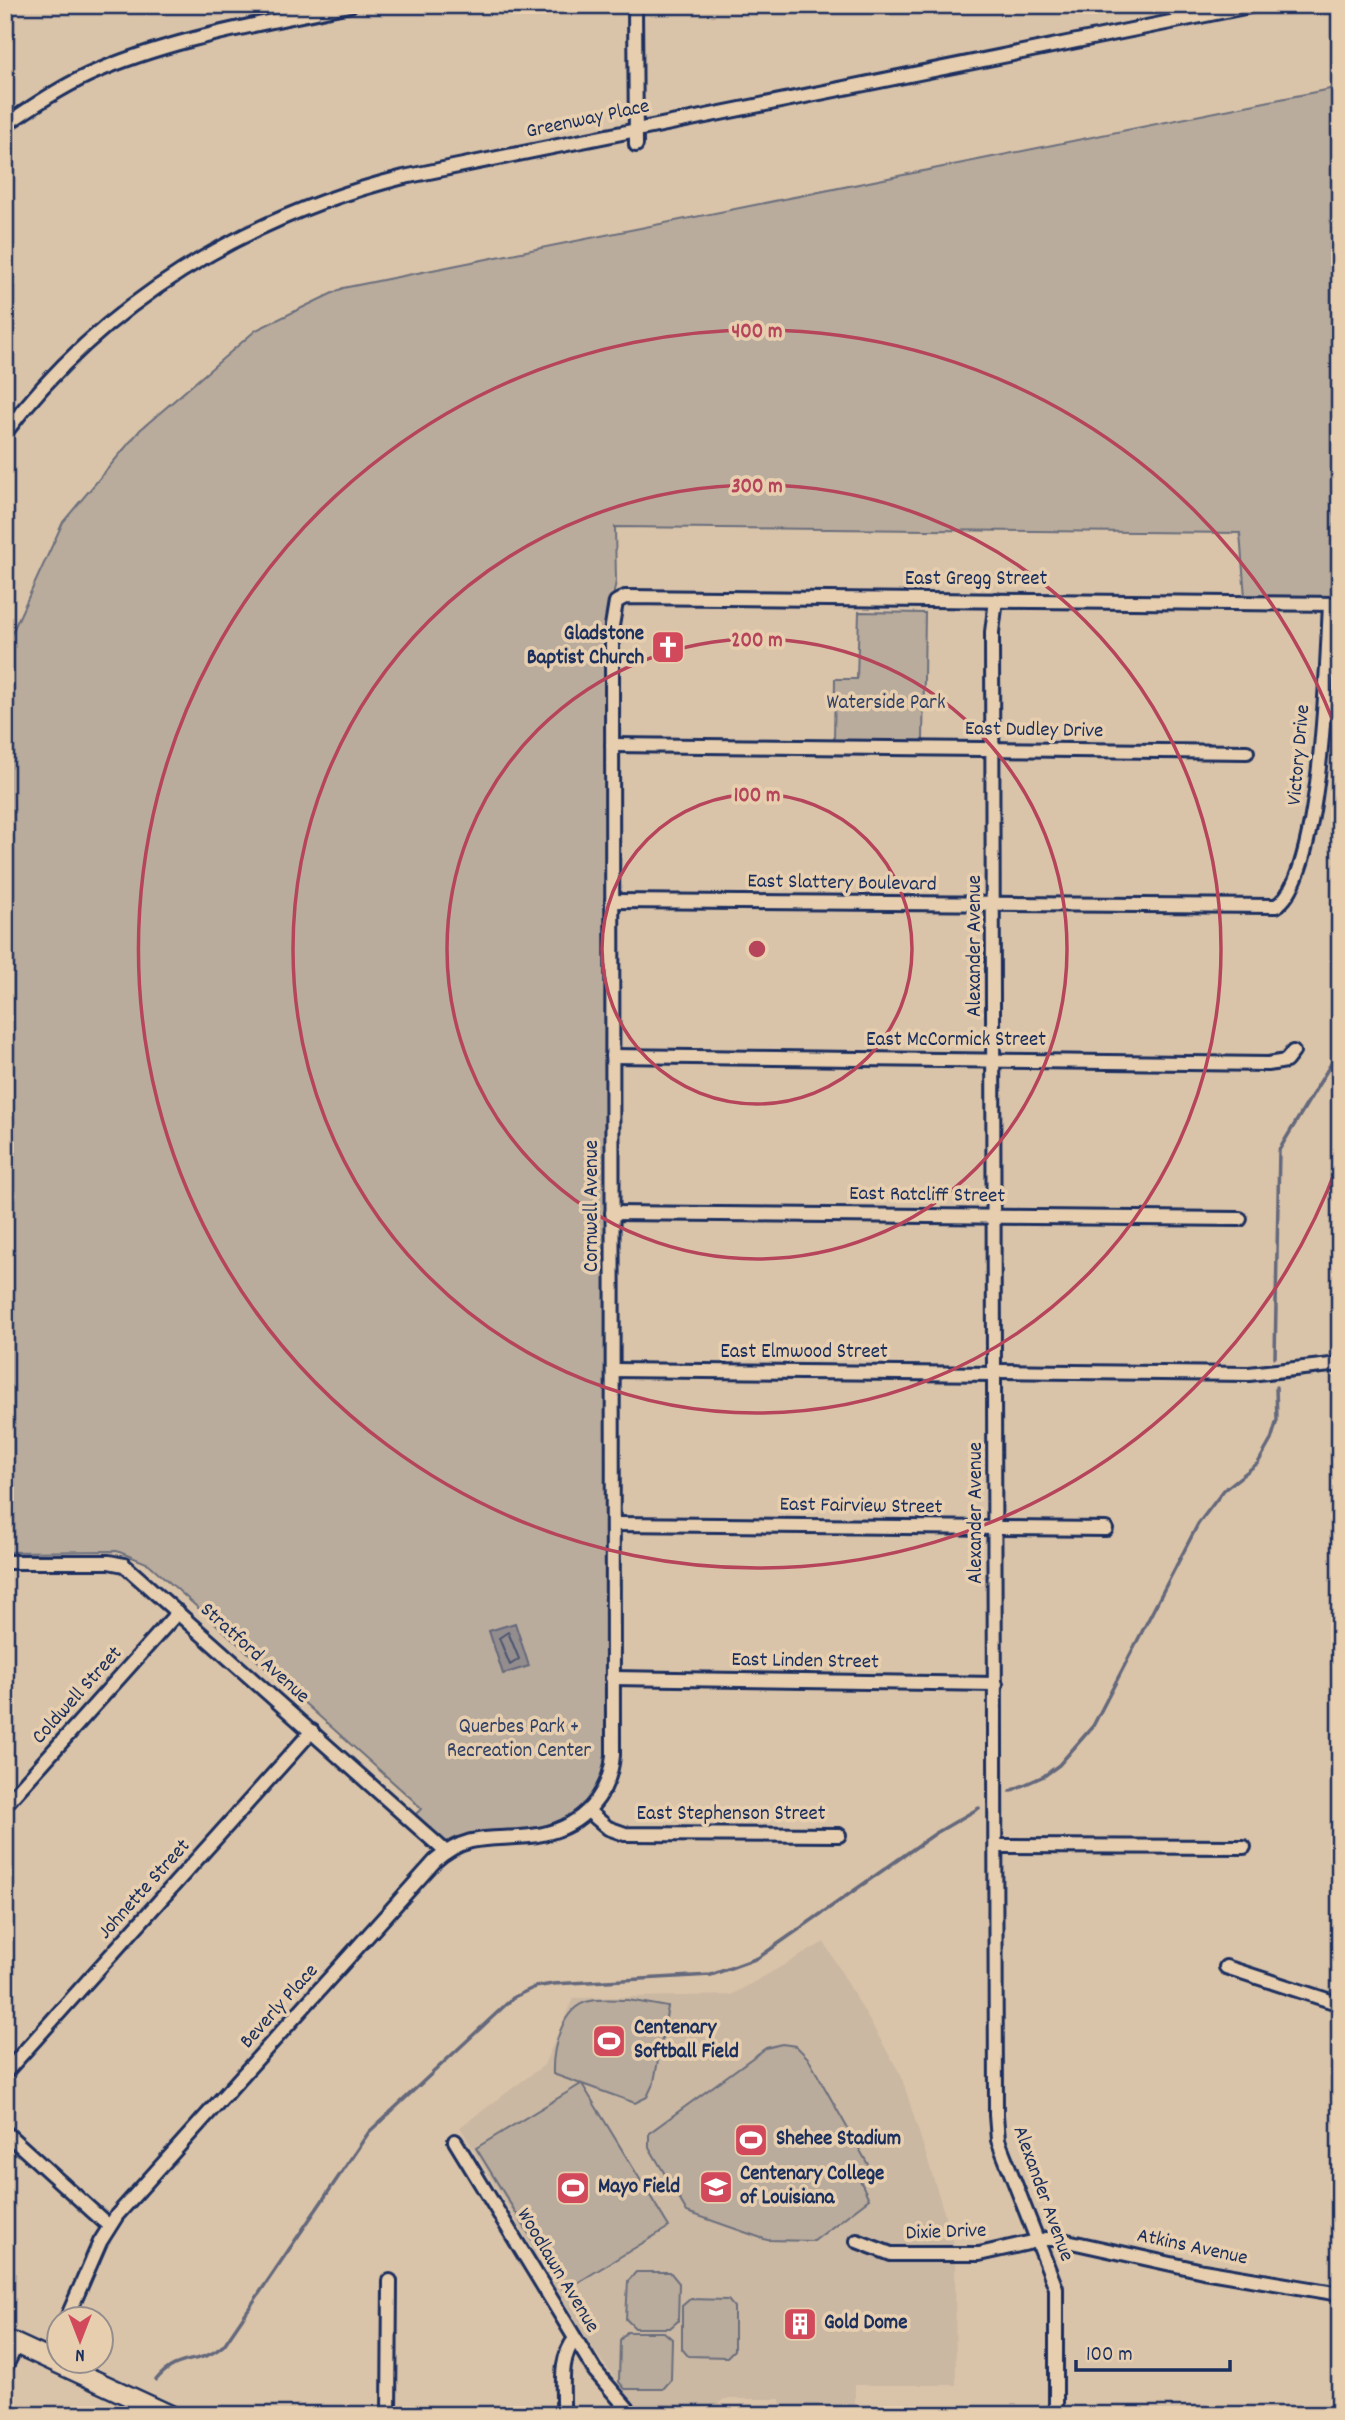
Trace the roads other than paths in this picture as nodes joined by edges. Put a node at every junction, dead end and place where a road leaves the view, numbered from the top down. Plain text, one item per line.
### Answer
1 (350, 5) edge
2 (635, 5) edge
3 (1255, 5) edge
4 (5, 125) edge
5 (636, 130) junction
6 (636, 145) dead end
7 (5, 433) edge
8 (622, 598) joint
9 (996, 600) junction
10 (1335, 604) edge
11 (612, 745) junction
12 (994, 749) junction
13 (1247, 752) dead end
14 (612, 901) junction
15 (1281, 903) joint
16 (995, 905) junction
17 (1293, 1052) dead end
18 (612, 1056) junction
19 (995, 1060) junction
20 (612, 1213) junction
21 (996, 1216) junction
22 (1240, 1219) dead end
23 (1340, 1364) edge
24 (613, 1370) junction
25 (996, 1373) junction
26 (615, 1524) junction
27 (996, 1528) junction
28 (1106, 1528) dead end
29 (5, 1562) edge
30 (178, 1612) junction
31 (612, 1678) junction
32 (996, 1684) junction
33 (312, 1731) junction
34 (5, 1805) edge
35 (588, 1811) junction
36 (839, 1835) dead end
37 (996, 1846) junction
38 (1244, 1847) dead end
39 (446, 1852) junction
40 (1226, 1967) dead end
41 (1340, 2004) edge
42 (5, 2073) edge
43 (5, 2132) edge
44 (455, 2141) dead end
45 (110, 2226) junction
46 (857, 2241) dead end
47 (1038, 2241) junction
48 (390, 2281) dead end
49 (1340, 2294) edge
50 (74, 2304) edge
51 (575, 2339) junction
52 (11, 2341) edge
53 (46, 2358) edge
54 (5, 2368) edge
55 (81, 2374) edge
56 (170, 2415) edge
57 (389, 2415) edge
58 (563, 2415) edge
59 (634, 2415) edge
60 (1056, 2415) edge

1 - 4 street
2 - 5 street
3 - 5 street, Greenway Place
5 - 6 street
5 - 7 street, Greenway Place
8 - 9 street, East Gregg Street
8 - 11 street, Cornwell Avenue
9 - 10 street, East Gregg Street
9 - 12 street, Alexander Avenue
10 - 15 street, Victory Drive
11 - 12 street, East Dudley Drive
11 - 14 street, Cornwell Avenue
12 - 13 street, East Dudley Drive
12 - 16 street, Alexander Avenue
14 - 16 street, East Slattery Boulevard
14 - 18 street, Cornwell Avenue
15 - 16 street, East Slattery Boulevard
16 - 19 street, Alexander Avenue
17 - 19 street, East McCormick Street
18 - 19 street, East McCormick Street
18 - 20 street, Cornwell Avenue
19 - 21 street, Alexander Avenue
20 - 21 street, East Ratcliff Street
20 - 24 street, Cornwell Avenue
21 - 22 street, East Ratcliff Street
21 - 25 street, Alexander Avenue
23 - 25 street, East Elmwood Street
24 - 25 street, East Elmwood Street
24 - 26 street, Cornwell Avenue
25 - 27 street, Alexander Avenue
26 - 27 street, East Fairview Street
26 - 31 street, Cornwell Avenue
27 - 28 street, East Fairview Street
27 - 32 street, Alexander Avenue
29 - 30 street, Stratford Avenue
30 - 33 street, Stratford Avenue
30 - 34 street, Coldwell Street
31 - 32 street, East Linden Street
31 - 35 street, Cornwell Avenue
32 - 37 street, Alexander Avenue
33 - 39 street, Stratford Avenue
33 - 42 street, Johnette Street
35 - 36 street, East Stephenson Street
35 - 39 street, Beverly Place
37 - 38 street
37 - 47 street, Alexander Avenue
39 - 45 street, Beverly Place
40 - 41 street
43 - 45 street
44 - 51 street, Woodlawn Avenue
45 - 50 street, Beverly Place
46 - 47 street, Dixie Drive
47 - 49 street, Atkins Avenue
47 - 60 street, Alexander Avenue
48 - 57 street
51 - 58 street
51 - 59 street, Woodlawn Avenue
52 - 53 main road
52 - 54 street
55 - 56 main road

